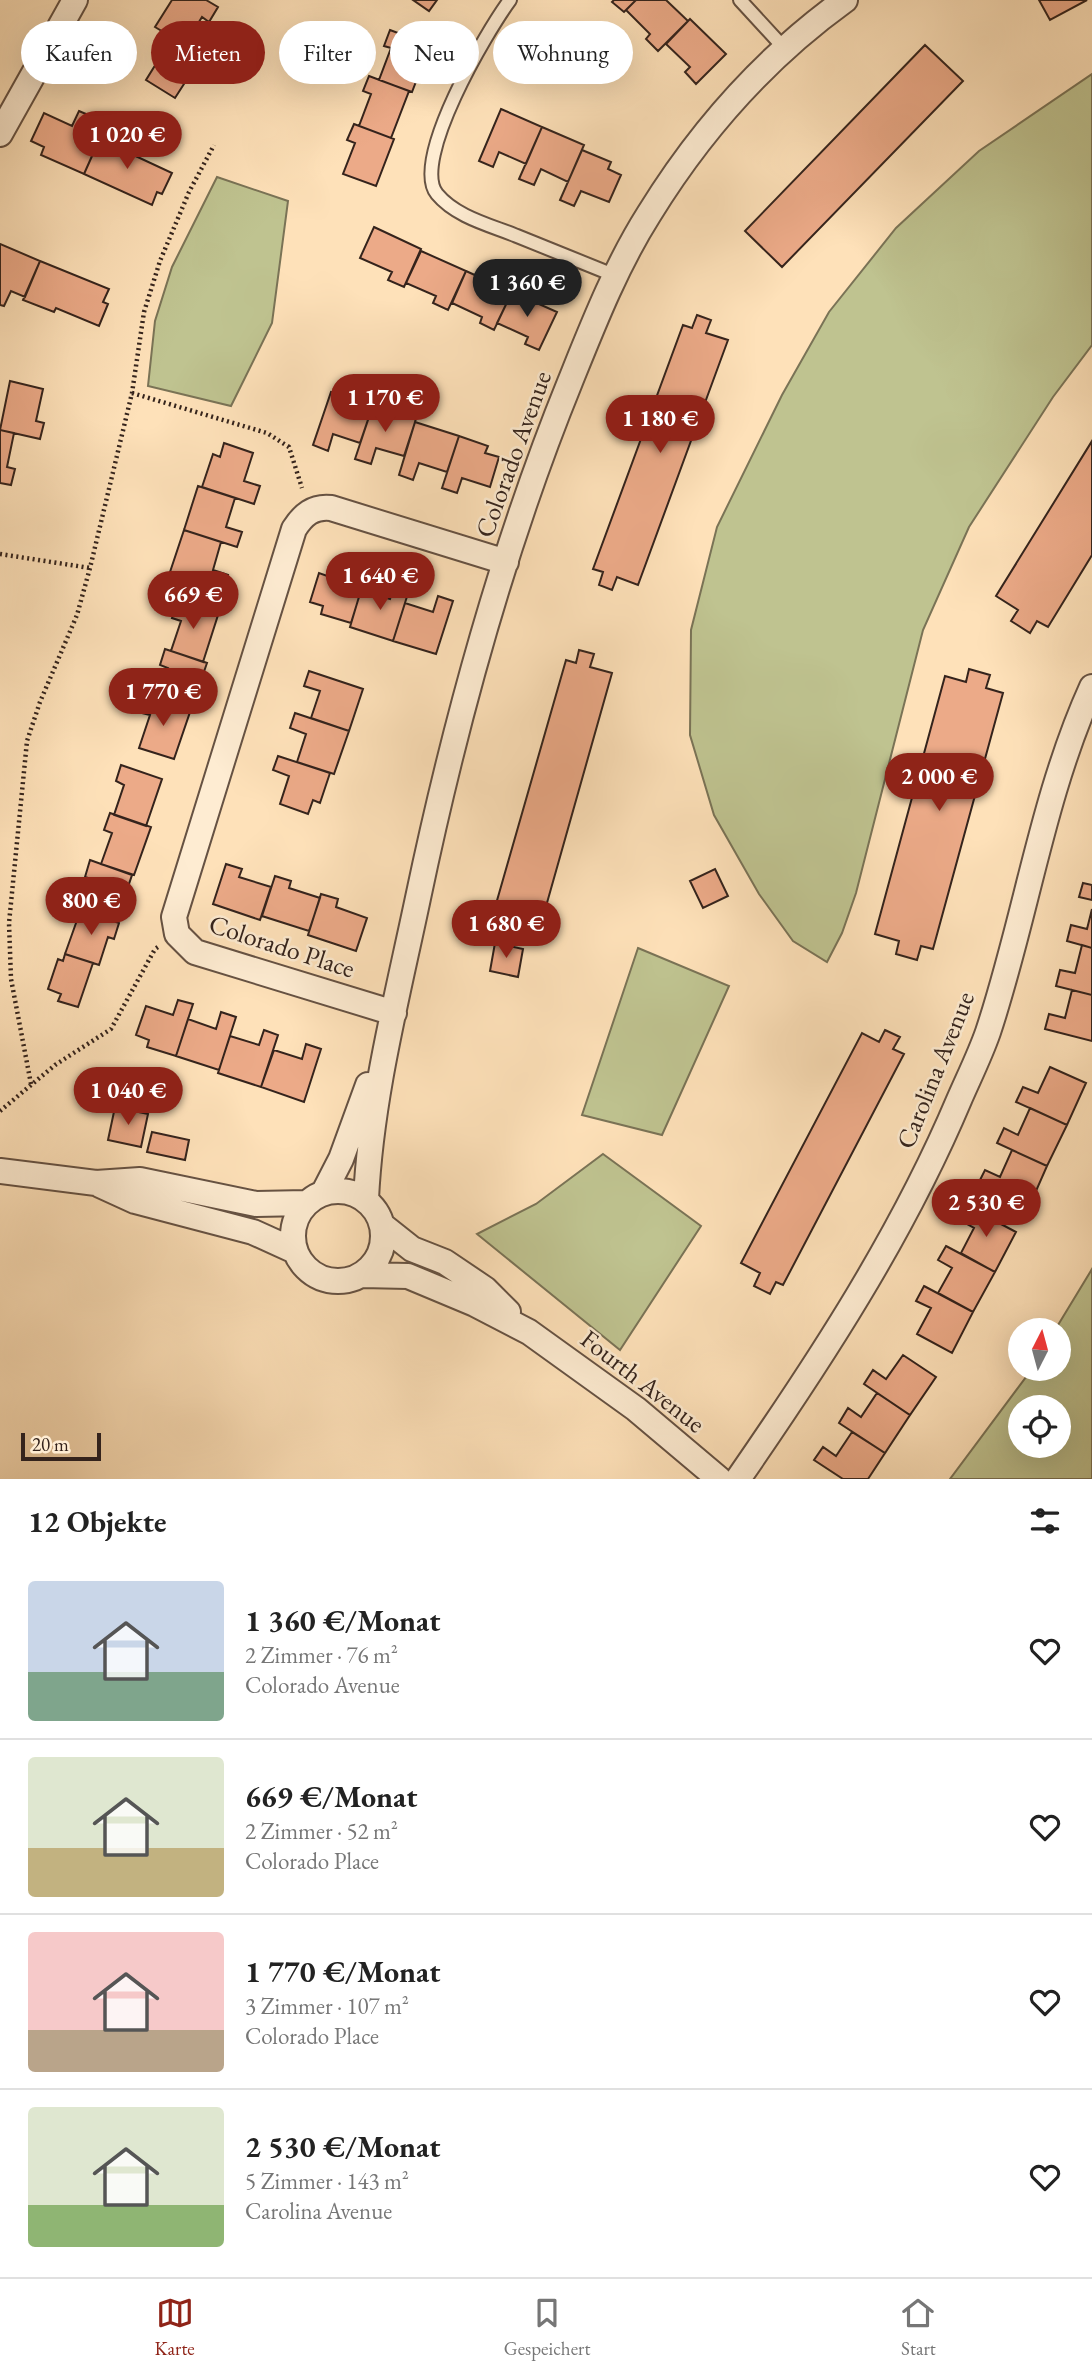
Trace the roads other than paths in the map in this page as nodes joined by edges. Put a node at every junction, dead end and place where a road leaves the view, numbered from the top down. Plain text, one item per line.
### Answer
1 (75, 0) edge
2 (510, 0) edge
3 (740, 0) edge
4 (845, 0) edge
5 (785, 49) junction
6 (0, 134) edge
7 (616, 276) junction
8 (506, 562) junction
9 (1092, 687) edge
10 (394, 1013) junction
11 (385, 1049) junction
12 (0, 1171) edge
13 (96, 1183) junction
14 (315, 1198) junction
15 (366, 1199) junction
16 (383, 1226) junction
17 (295, 1251) junction
18 (362, 1275) junction
19 (529, 1332) junction
20 (719, 1479) edge
21 (738, 1479) edge

1 - 6 street
2 - 7 lane
3 - 5 lane
4 - 5 street, Colorado Avenue
5 - 7 street, Colorado Avenue
7 - 8 street, Colorado Avenue
8 - 10 street, Colorado Avenue
8 - 10 street, Colorado Place
9 - 21 street, Carolina Avenue
10 - 11 street, Colorado Avenue
11 - 14 street, Colorado Avenue
11 - 15 street, Colorado Avenue
12 - 13 street
13 - 14 street
13 - 17 street
14 - 15 street
14 - 17 street
15 - 16 street
16 - 18 street
16 - 19 street, Fourth Avenue
17 - 18 street
18 - 19 street, Fourth Avenue
19 - 20 street, Fourth Avenue

